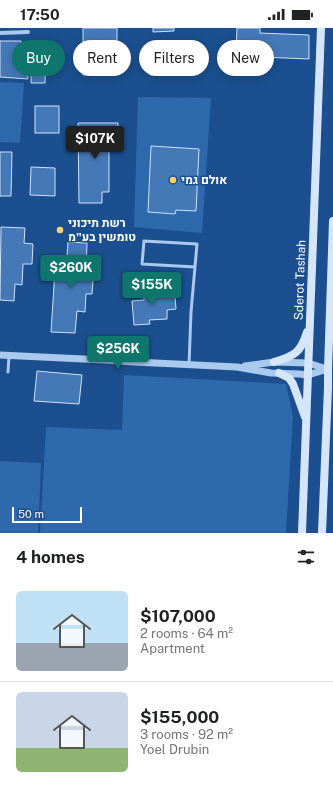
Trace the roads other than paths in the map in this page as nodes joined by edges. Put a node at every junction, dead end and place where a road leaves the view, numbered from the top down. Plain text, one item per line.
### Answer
1 (321, 28) edge
2 (28, 32) dead end
3 (0, 33) edge
4 (333, 221) edge
5 (195, 267) junction
6 (311, 321) junction
7 (0, 356) edge
8 (9, 356) junction
9 (274, 362) junction
10 (308, 363) junction
11 (190, 364) junction
12 (237, 367) junction
13 (328, 369) junction
14 (8, 372) dead end
15 (279, 373) junction
16 (308, 374) junction
17 (307, 422) junction
18 (302, 533) edge
19 (322, 533) edge

1 - 6 main road, Sderot Tashah
2 - 3 street
4 - 13 main road
5 - 5 lane
5 - 11 lane
6 - 9 main road
6 - 10 main road, Sderot Tashah
7 - 8 street
8 - 11 street
8 - 14 lane
9 - 10 street
9 - 12 street
10 - 13 street
10 - 16 main road, Sderot Tashah
11 - 12 street
12 - 15 street
13 - 16 street
13 - 19 main road
15 - 16 street
15 - 17 main road
16 - 17 main road, Sderot Tashah
17 - 18 main road, Sderot Tashah

